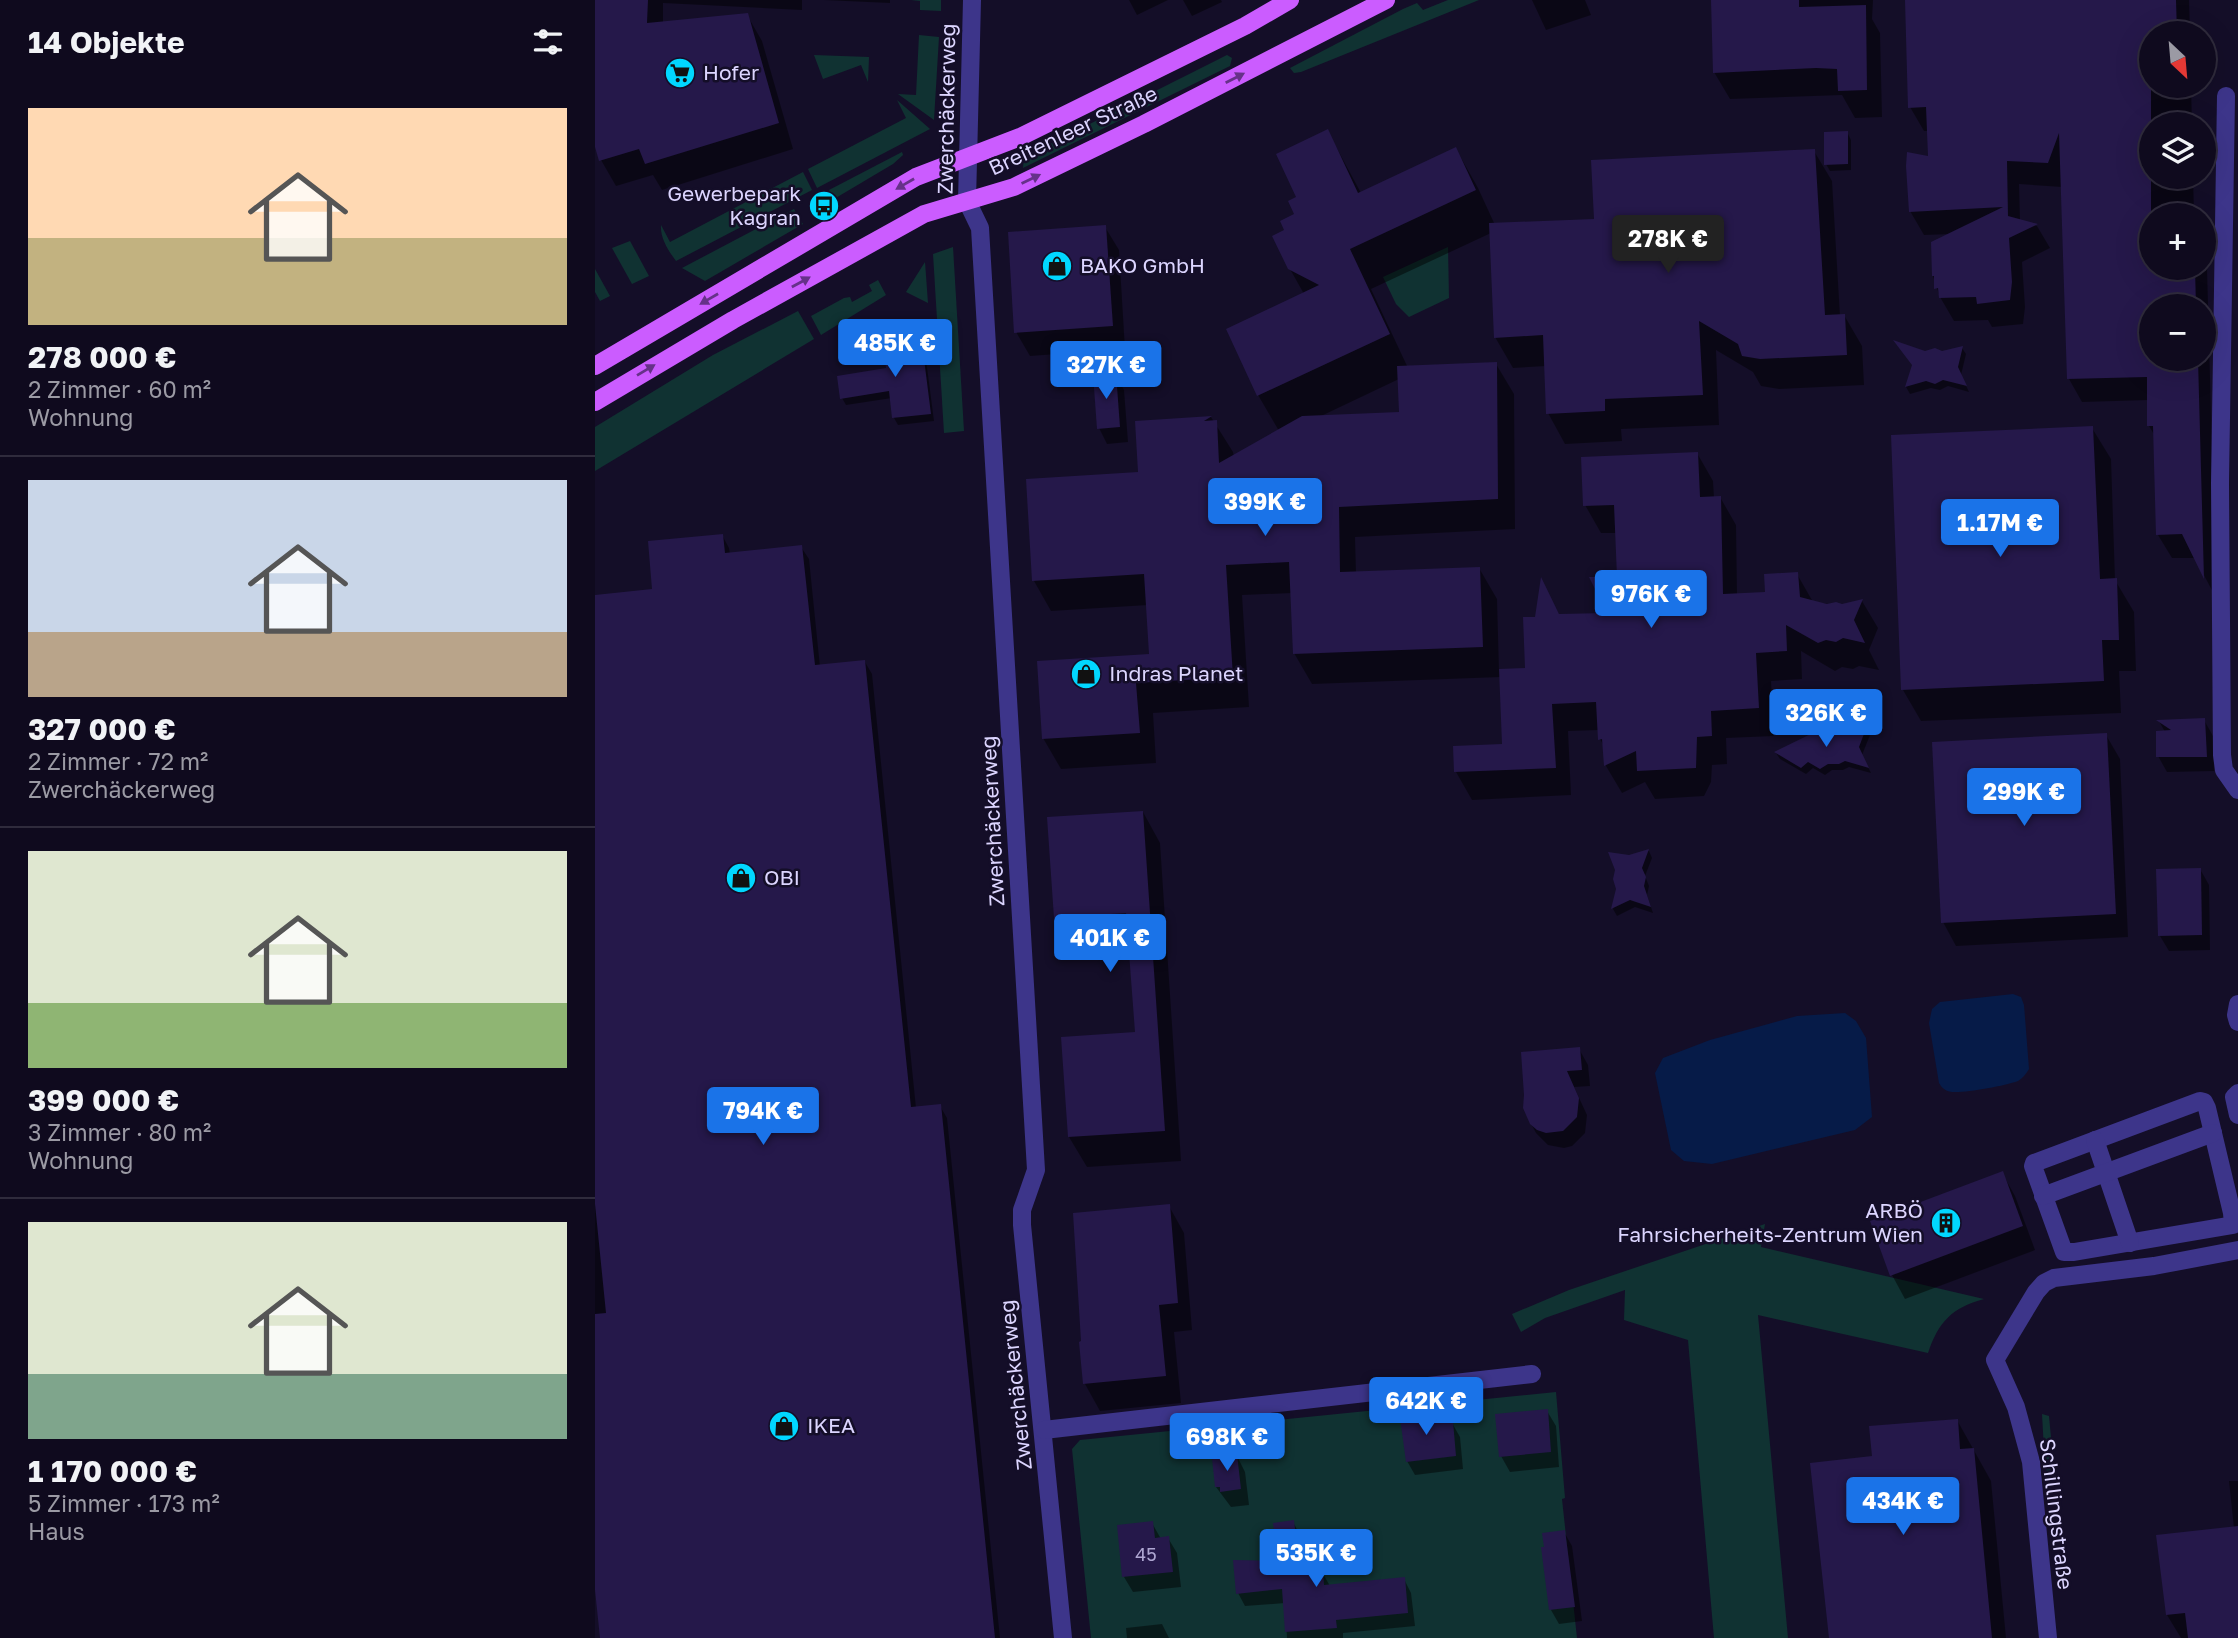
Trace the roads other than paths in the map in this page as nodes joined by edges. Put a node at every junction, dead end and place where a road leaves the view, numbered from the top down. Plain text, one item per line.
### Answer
1 (972, 0) edge
2 (1290, 0) edge
3 (1386, 0) edge
4 (2226, 96) dead end
5 (2232, 125) edge
6 (968, 157) junction
7 (967, 201) junction
8 (595, 366) edge
9 (595, 402) edge
10 (2238, 790) edge
11 (2238, 1004) edge
12 (2238, 1022) edge
13 (2238, 1093) edge
14 (2238, 1115) edge
15 (2213, 1133) junction
16 (2095, 1140) junction
17 (2106, 1173) junction
18 (2043, 1196) junction
19 (2235, 1212) edge
20 (2130, 1243) junction
21 (2238, 1250) edge
22 (1532, 1374) dead end
23 (1044, 1430) junction
24 (1063, 1638) edge
25 (2048, 1638) edge

1 - 6 street, Zwerchäckerweg
2 - 6 main road, Breitenleer Straße
7 -> 3 main road, Breitenleer Straße
4 - 5 street
5 - 10 street
6 - 7 street, Zwerchäckerweg
6 -> 8 main road, Breitenleer Straße
9 -> 7 main road, Breitenleer Straße
7 - 23 street, Zwerchäckerweg
11 - 12 street
13 - 14 street
15 - 16 street
15 - 17 street
15 - 19 street
16 - 17 street
16 - 18 street
17 - 18 street
17 - 20 street
18 - 20 street
19 - 20 street
21 - 25 street, Schillingstraße
22 - 23 street
23 - 24 street, Zwerchäckerweg

